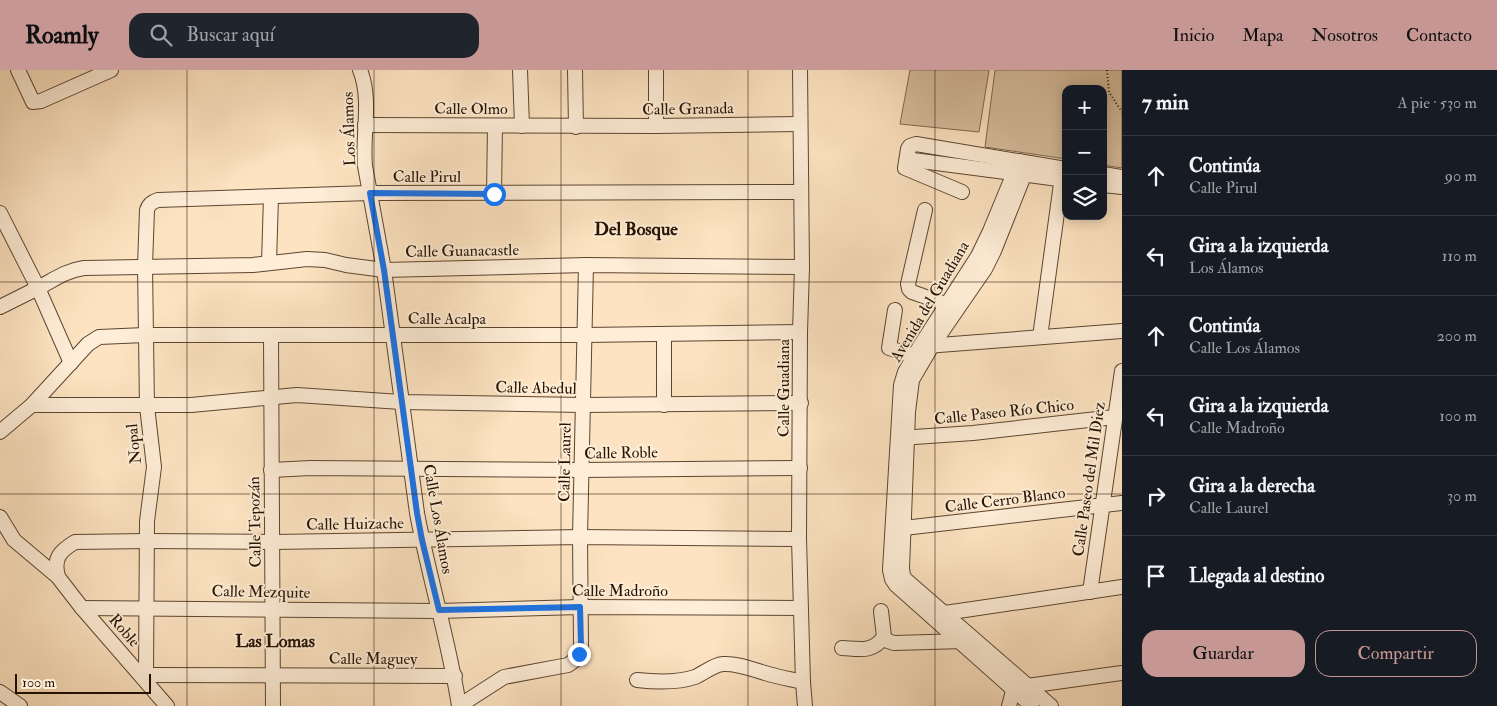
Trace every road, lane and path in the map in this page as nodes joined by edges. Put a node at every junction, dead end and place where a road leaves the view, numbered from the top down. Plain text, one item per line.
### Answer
1 (18, 70) edge
2 (111, 70) edge
3 (360, 70) edge
4 (520, 70) edge
5 (575, 70) edge
6 (656, 70) edge
7 (800, 70) edge
8 (1107, 70) edge
9 (1122, 112) edge
10 (800, 124) junction
11 (365, 125) junction
12 (494, 126) junction
13 (522, 126) junction
14 (576, 126) junction
15 (656, 126) junction
16 (1022, 167) junction
17 (1062, 174) edge
18 (1107, 174) edge
19 (1064, 175) edge
20 (1122, 176) edge
21 (1107, 185) edge
22 (1122, 187) edge
23 (801, 192) junction
24 (962, 192) dead end
25 (370, 193) junction
26 (494, 194) junction
27 (271, 197) junction
28 (147, 210) joint
29 (925, 210) dead end
30 (0, 213) edge
31 (269, 263) junction
32 (145, 266) junction
33 (586, 266) junction
34 (802, 267) junction
35 (384, 270) junction
36 (38, 288) junction
37 (0, 307) edge
38 (952, 307) junction
39 (895, 310) dead end
40 (1122, 331) edge
41 (800, 332) junction
42 (664, 334) junction
43 (145, 335) junction
44 (271, 336) junction
45 (394, 336) junction
46 (585, 336) junction
47 (1040, 337) junction
48 (922, 349) junction
49 (71, 363) junction
50 (1122, 371) edge
51 (271, 398) junction
52 (401, 402) junction
53 (801, 403) junction
54 (32, 405) junction
55 (583, 405) junction
56 (664, 405) junction
57 (147, 406) junction
58 (1115, 417) junction
59 (0, 432) edge
60 (902, 438) junction
61 (800, 468) junction
62 (271, 470) junction
63 (412, 470) junction
64 (582, 470) junction
65 (1122, 503) edge
66 (1102, 506) junction
67 (0, 517) edge
68 (897, 529) junction
69 (580, 537) junction
70 (800, 539) junction
71 (422, 540) junction
72 (147, 541) junction
73 (273, 542) junction
74 (58, 576) junction
75 (901, 583) junction
76 (1122, 587) edge
77 (1090, 592) junction
78 (580, 607) junction
79 (82, 608) junction
80 (146, 608) junction
81 (800, 608) junction
82 (272, 609) junction
83 (439, 610) junction
84 (881, 611) dead end
85 (944, 613) junction
86 (930, 616) junction
87 (884, 637) junction
88 (974, 639) junction
89 (959, 641) junction
90 (842, 648) dead end
91 (144, 674) junction
92 (1122, 674) edge
93 (272, 675) junction
94 (455, 676) junction
95 (637, 680) dead end
96 (802, 682) junction
97 (1027, 686) junction
98 (1013, 691) junction
99 (0, 692) edge
100 (20, 706) edge
101 (167, 706) edge
102 (273, 706) edge
103 (459, 706) edge
104 (805, 706) edge
105 (1009, 706) edge
106 (1032, 706) edge
107 (1051, 706) edge

1 - 2 street
3 - 11 street, Los Álamos
4 - 13 street
5 - 14 street
6 - 15 street
7 - 10 street, Calle Guadiana
8 - 9 path
10 - 15 street, Calle Granada
10 - 23 street, Calle Guadiana
11 - 12 street, Calle Olmo
11 - 25 street, Los Álamos
12 - 13 street, Calle Olmo
12 - 26 street
13 - 14 street, Calle Olmo
14 - 15 street, Calle Granada
16 - 17 street
16 - 24 street
16 - 38 street, Avenida del Guadiana
18 - 20 street
19 - 47 street
21 - 22 street
23 - 26 street, Calle Pirul
23 - 34 street, Calle Guadiana
25 - 26 street, Calle Pirul
25 - 27 street, Calle Pirul
25 - 35 street, Los Álamos
27 - 28 street, Calle Pirul
27 - 31 street
28 - 32 street, Nopal
29 - 38 street
30 - 36 street
31 - 32 street, Calle Guanacastle
31 - 35 street, Calle Guanacastle
32 - 36 street, Calle Guanacastle
32 - 43 street, Nopal
33 - 34 street, Calle Guanacastle
33 - 35 street, Calle Guanacastle
33 - 46 street, Calle Laurel
34 - 41 street, Calle Guadiana
35 - 45 street, Los Álamos
36 - 37 street, Calle Guanacastle
36 - 49 street
38 - 48 street, Avenida del Guadiana
39 - 48 street
40 - 47 street
41 - 42 street, Calle Acalpa
41 - 53 street, Calle Guadiana
42 - 46 street, Calle Acalpa
42 - 56 street
43 - 44 street, Calle Acalpa
43 - 49 street, Calle Acalpa
43 - 57 street, Nopal
44 - 45 street, Calle Acalpa
44 - 51 street, Calle Tepozán
45 - 46 street, Calle Acalpa
45 - 52 street, Calle Los Álamos
46 - 55 street, Calle Laurel
47 - 48 street
48 - 60 street, Avenida del Guadiana
48 - 60 street, Avenida del Guadiana
49 - 54 street
50 - 58 street, Calle Paseo del Mil Diez
51 - 52 street, Calle Abedul
51 - 57 street, Calle Abedul
51 - 62 street, Calle Tepozán
52 - 55 street, Calle Abedul
52 - 63 street, Calle Los Álamos
53 - 56 street, Calle Abedul
53 - 61 street, Calle Guadiana
54 - 57 street, Calle Abedul
54 - 59 street
55 - 56 street, Calle Abedul
55 - 64 street, Calle Laurel
57 - 72 street, Nopal
58 - 60 street, Calle Paseo Río Chico
58 - 66 street, Calle Paseo del Mil Diez
60 - 68 street, Avenida del Guadiana
61 - 64 street, Calle Roble
61 - 70 street, Calle Guadiana
62 - 63 street, Calle Roble
62 - 73 street, Calle Tepozán
63 - 64 street, Calle Roble
63 - 71 street, Calle Los Álamos
64 - 69 street, Calle Laurel
65 - 66 street, Calle Cerro Blanco
66 - 68 street, Calle Cerro Blanco
66 - 77 street, Calle Paseo del Mil Diez
67 - 74 street, Roble
68 - 75 street, Avenida del Guadiana
69 - 70 street, Calle Huizache
69 - 71 street, Calle Huizache
69 - 78 street, Calle Laurel
70 - 81 street, Calle Guadiana
71 - 73 street, Calle Huizache
71 - 83 street, Calle Los Álamos
72 - 73 street, Calle Huizache
72 - 74 street, Calle Huizache
72 - 80 street, Nopal
73 - 82 street, Calle Tepozán
74 - 79 street, Roble
75 - 85 street
75 - 86 street
76 - 77 street
77 - 85 street
78 - 81 street, Calle Madroño
78 - 83 street, Calle Madroño
78 - 103 street, Calle Laurel
79 - 80 street, Calle Mezquite
79 - 91 street, Roble
80 - 82 street, Calle Mezquite
80 - 91 street, Nopal
81 - 96 street, Calle Guadiana
82 - 83 street, Calle Mezquite
82 - 93 street, Calle Tepozán
83 - 94 street, Calle Los Álamos
84 - 87 street
85 - 86 street
85 - 88 street
86 - 89 street
87 - 89 street
87 - 90 street
88 - 89 street
88 - 97 street
89 - 98 street
91 - 93 street, Calle Maguey
91 - 101 street, Roble
92 - 97 street
93 - 94 street, Calle Maguey
93 - 102 street, Calle Tepozán
94 - 103 street, Calle Los Álamos
95 - 96 street
96 - 104 street, Calle Guadiana
97 - 98 street
97 - 107 street
98 - 105 street
98 - 106 street
99 - 100 street

